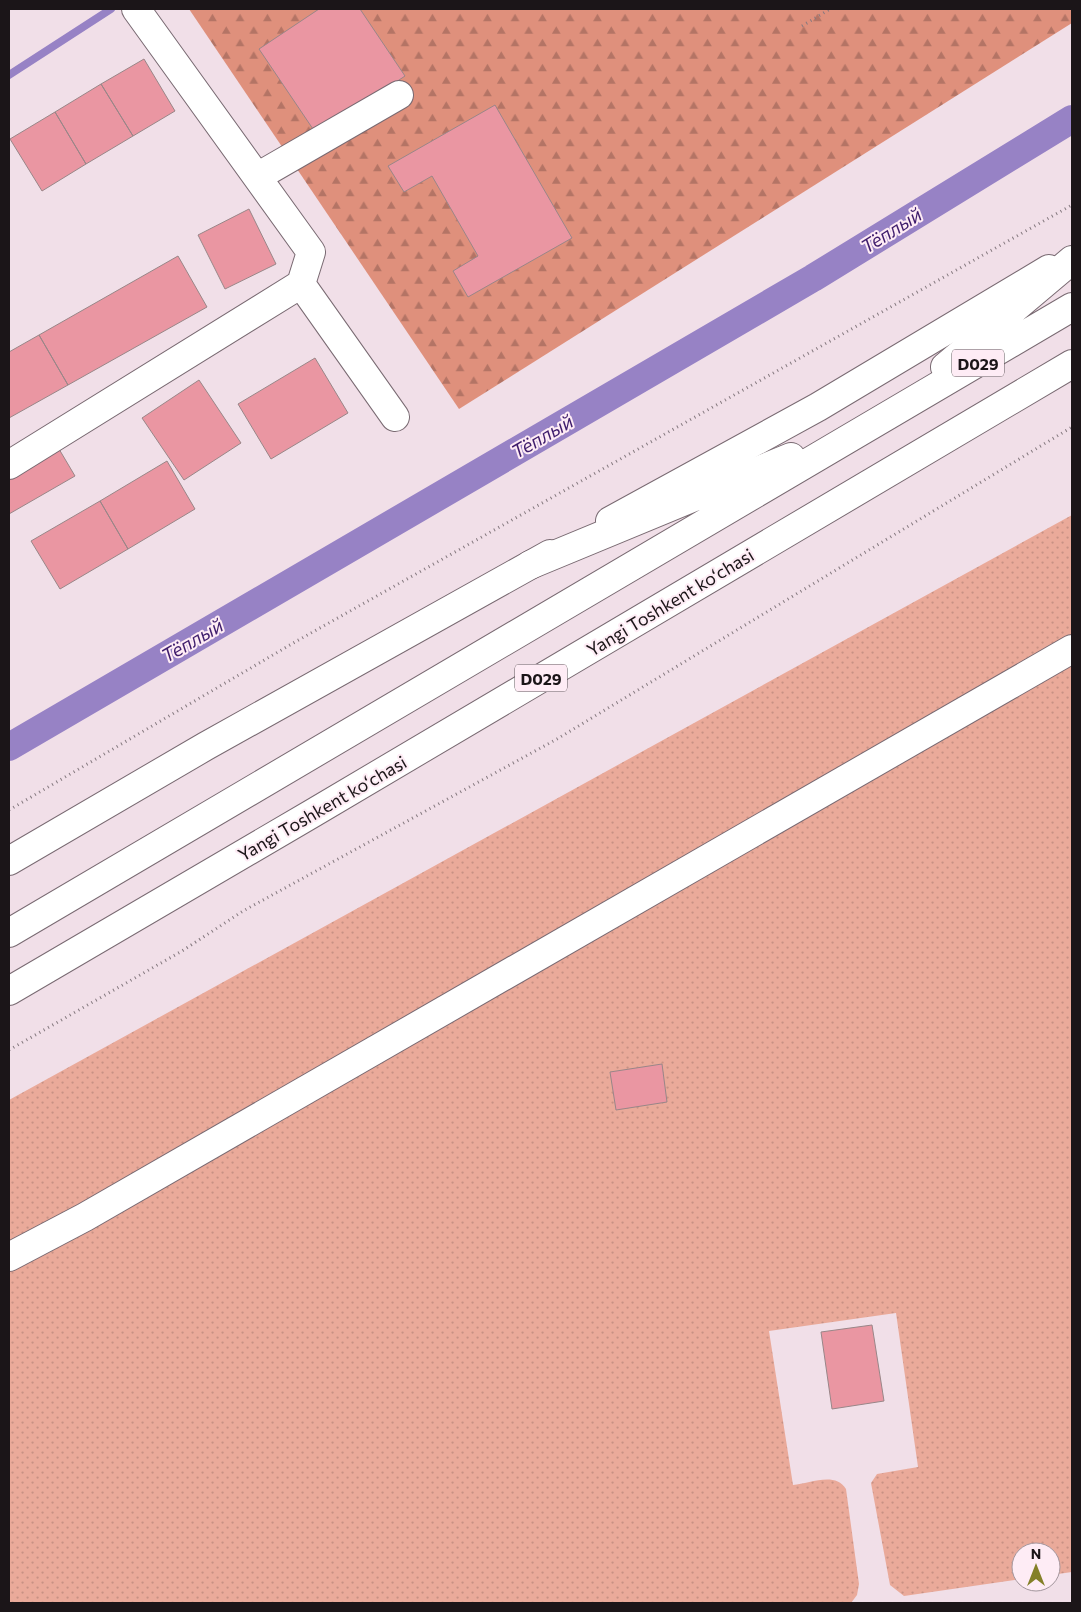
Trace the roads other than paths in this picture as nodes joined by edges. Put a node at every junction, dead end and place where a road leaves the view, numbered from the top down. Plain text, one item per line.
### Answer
1 (138, 12) edge
2 (399, 94) dead end
3 (257, 177) junction
4 (1072, 255) edge
5 (1072, 260) edge
6 (301, 284) junction
7 (1072, 307) edge
8 (1072, 364) edge
9 (395, 417) dead end
10 (884, 419) junction
11 (9, 465) edge
12 (530, 565) junction
13 (1072, 649) edge
14 (9, 860) edge
15 (9, 933) edge
16 (9, 990) edge
17 (9, 1258) edge

1 - 3 main road
2 - 3 main road
3 - 6 main road
4 - 12 main road
5 - 10 main road
6 - 9 main road
6 - 11 main road
7 - 10 main road, D029
8 - 16 main road, Yangi Toshkent ko‘chasi / D029
10 - 12 main road
10 - 15 main road, D029
12 - 14 main road
13 - 17 main road

